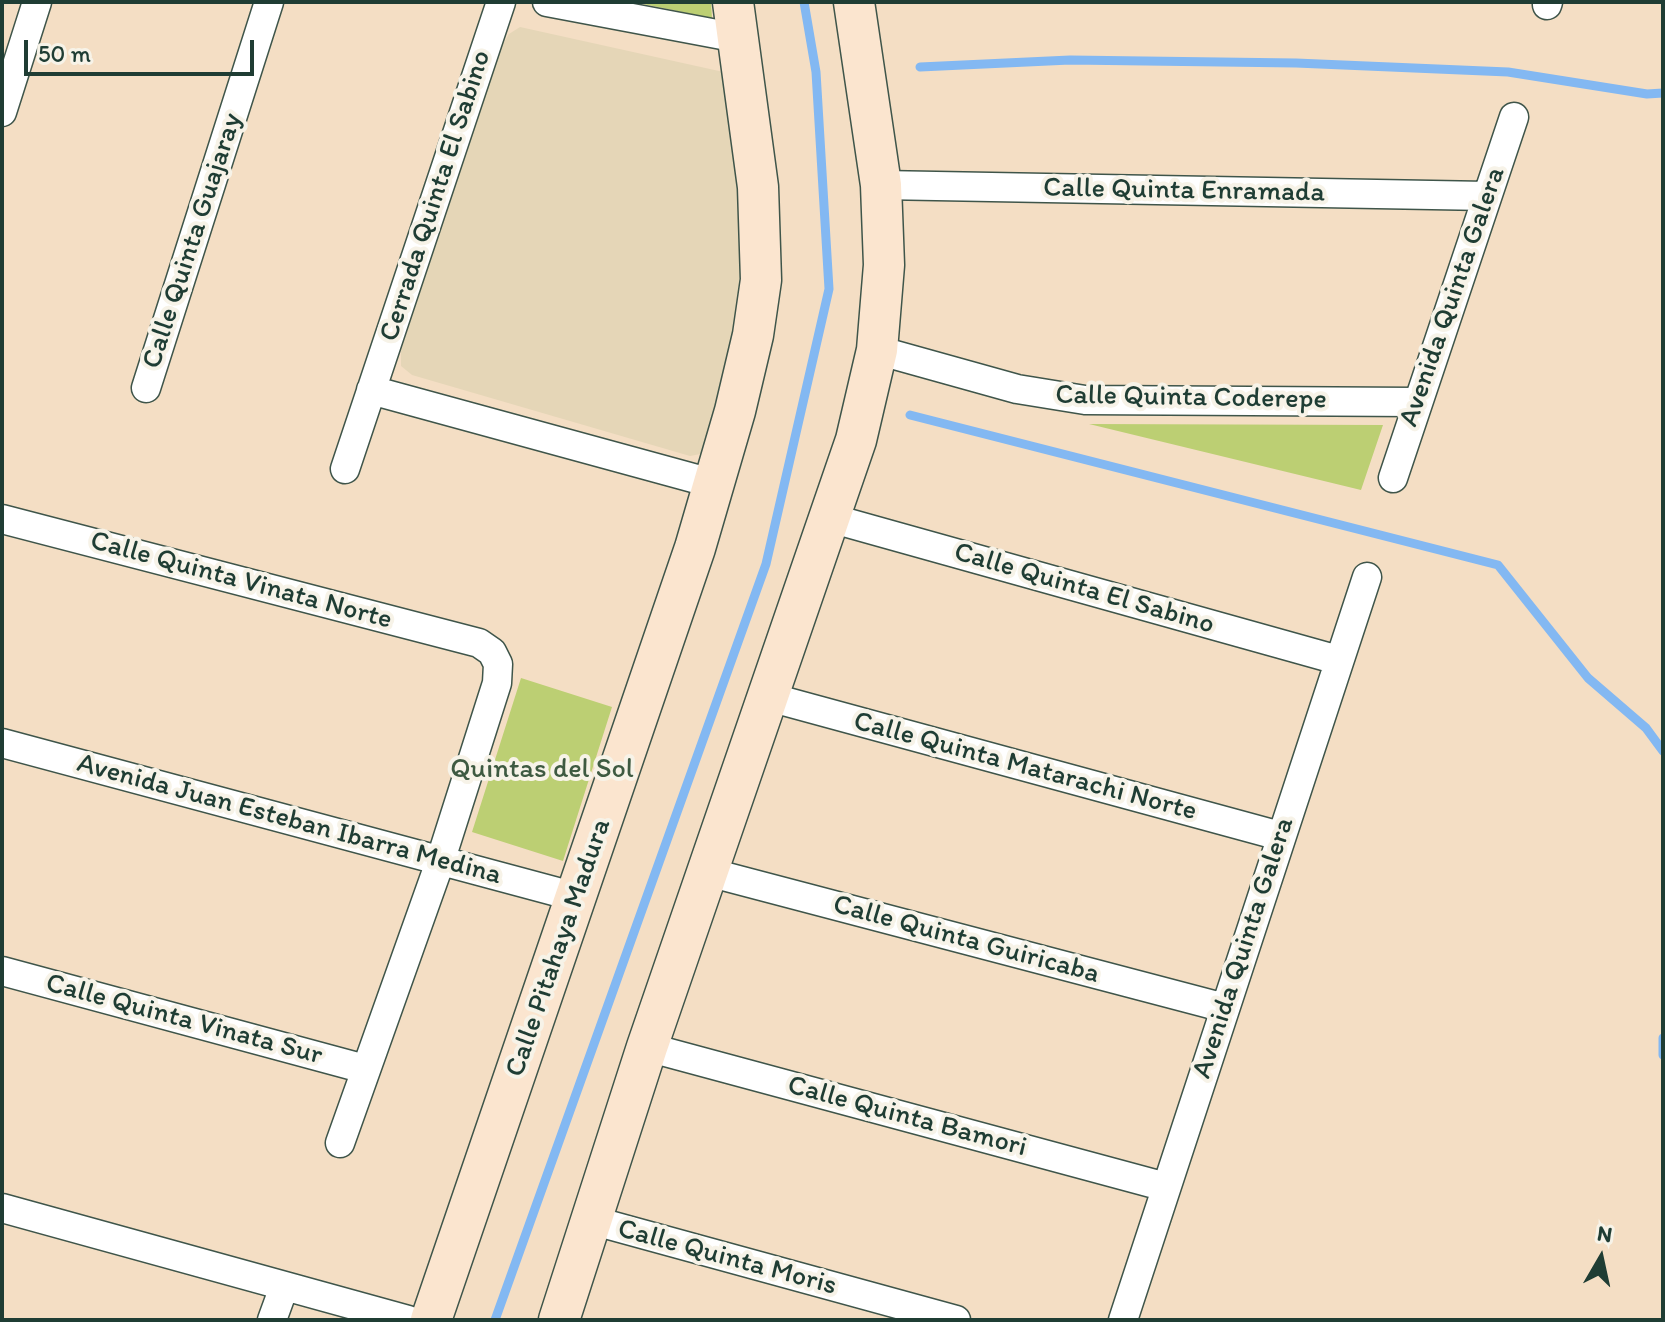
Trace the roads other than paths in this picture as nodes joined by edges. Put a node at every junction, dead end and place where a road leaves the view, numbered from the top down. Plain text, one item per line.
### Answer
1 (37, 2) edge
2 (269, 2) edge
3 (501, 2) edge
4 (547, 2) edge
5 (854, 2) edge
6 (736, 20) edge
7 (2, 112) edge
8 (1514, 117) dead end
9 (881, 185) junction
10 (1487, 196) junction
11 (877, 350) junction
12 (146, 388) dead end
13 (371, 390) junction
14 (1416, 402) junction
15 (345, 469) dead end
16 (1393, 478) dead end
17 (715, 484) junction
18 (830, 518) junction
19 (2, 519) edge
20 (1367, 577) dead end
21 (1338, 660) junction
22 (769, 697) junction
23 (2, 743) edge
24 (1280, 836) junction
25 (440, 862) junction
26 (708, 872) junction
27 (576, 897) junction
28 (2, 971) edge
29 (1225, 1008) junction
30 (647, 1047) junction
31 (365, 1069) junction
32 (340, 1143) dead end
33 (1166, 1187) junction
34 (2, 1208) edge
35 (591, 1220) junction
36 (284, 1287) junction
37 (272, 1320) edge
38 (408, 1320) edge
39 (431, 1320) edge
40 (559, 1320) edge
41 (956, 1320) edge
42 (1123, 1320) edge

1 - 7 street
2 - 12 street, Calle Quinta Guajaray
3 - 13 street, Cerrada Quinta El Sabino
4 - 6 street
5 - 9 street
6 - 17 street, Calle Pitahaya Madura
8 - 10 street, Avenida Quinta Galera
9 - 10 street, Calle Quinta Enramada
9 - 11 street
10 - 14 street, Avenida Quinta Galera
11 - 14 street, Calle Quinta Coderepe
11 - 18 street
13 - 15 street, Cerrada Quinta El Sabino
13 - 17 street
14 - 16 street, Avenida Quinta Galera
17 - 27 street, Calle Pitahaya Madura
18 - 21 street, Calle Quinta El Sabino
18 - 22 street
19 - 25 street, Calle Quinta Vinata Norte
20 - 21 street, Avenida Quinta Galera
21 - 24 street, Avenida Quinta Galera
22 - 24 street, Calle Quinta Matarachi Norte
22 - 26 street
23 - 25 street, Avenida Juan Esteban Ibarra Medina
24 - 29 street, Avenida Quinta Galera
25 - 27 street, Avenida Juan Esteban Ibarra Medina
25 - 31 street
26 - 29 street, Calle Quinta Guiricaba
26 - 30 street
27 - 39 street, Calle Pitahaya Madura
28 - 31 street, Calle Quinta Vinata Sur
29 - 33 street, Avenida Quinta Galera
30 - 33 street, Calle Quinta Bamori
30 - 35 street
31 - 32 street
33 - 42 street, Avenida Quinta Galera
34 - 36 street
35 - 40 street
35 - 41 street, Calle Quinta Moris
36 - 37 street
36 - 38 street

